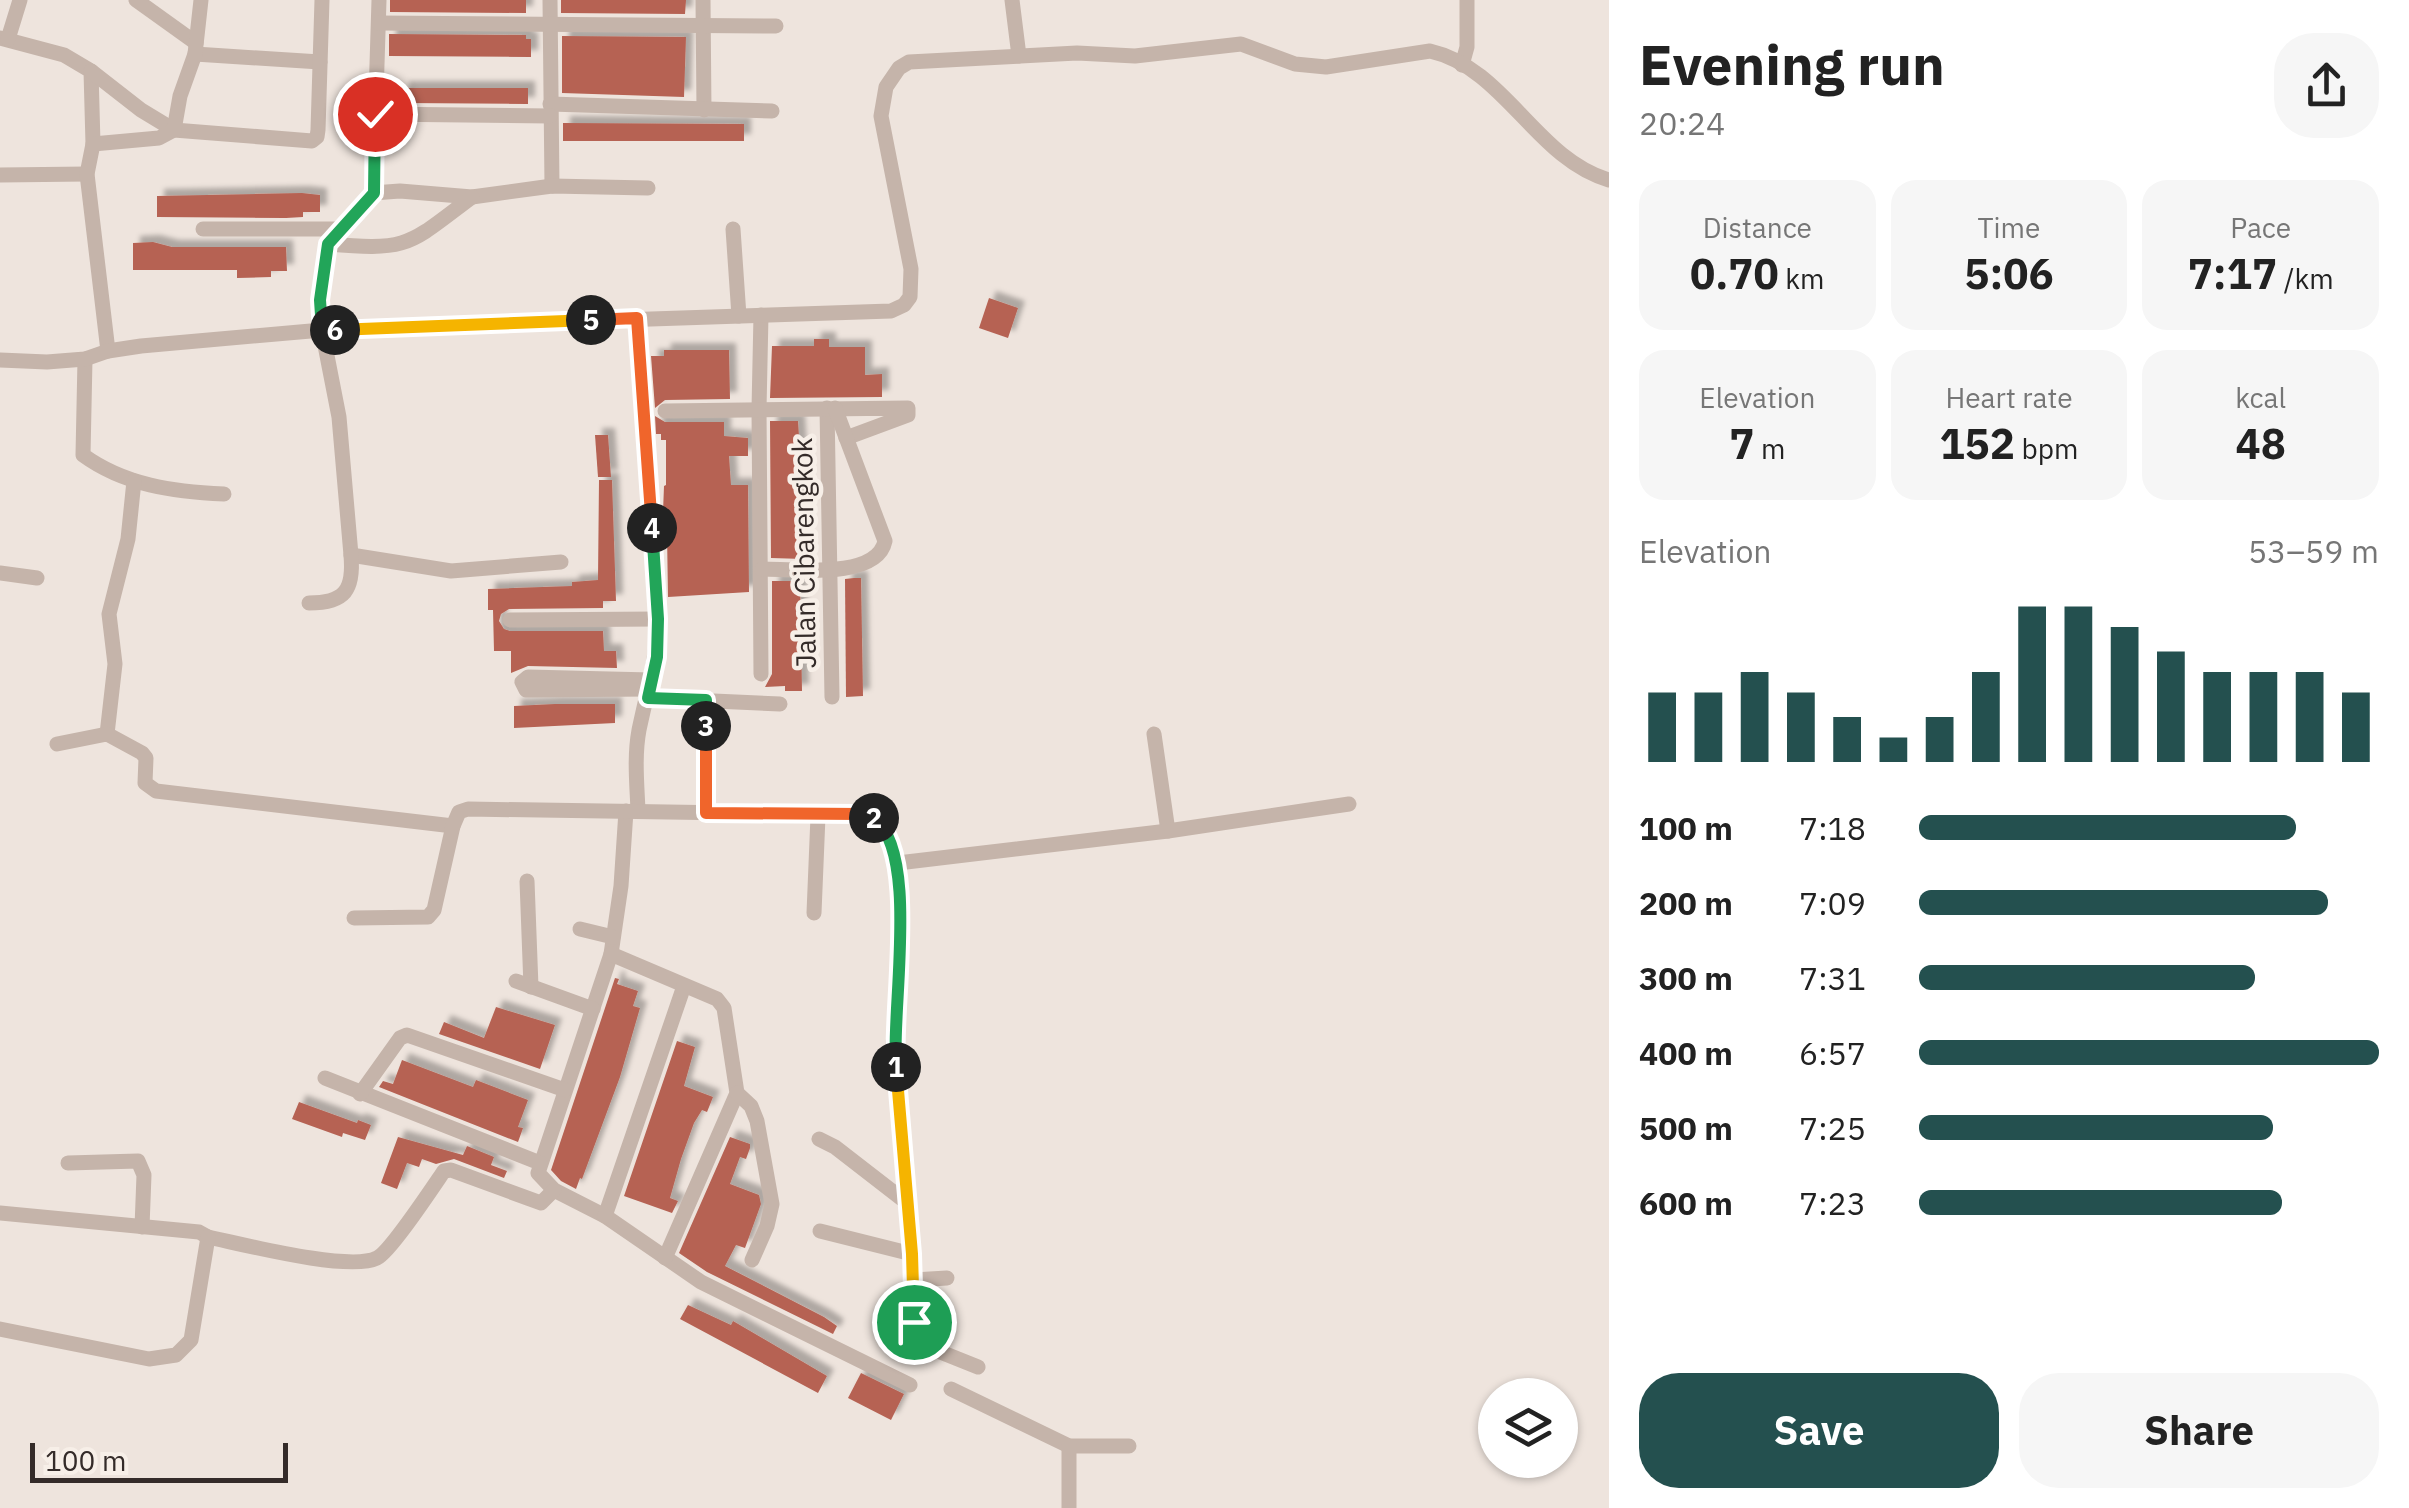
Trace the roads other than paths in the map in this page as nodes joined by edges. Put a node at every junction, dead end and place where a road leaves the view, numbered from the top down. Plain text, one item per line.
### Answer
1 (20, 0) edge
2 (136, 0) edge
3 (201, 0) edge
4 (322, 0) edge
5 (379, 0) edge
6 (550, 0) edge
7 (703, 0) edge
8 (1012, 0) edge
9 (1467, 0) edge
10 (379, 23) junction
11 (552, 24) junction
12 (703, 26) junction
13 (776, 26) dead end
14 (4, 38) edge
15 (195, 48) junction
16 (1019, 56) junction
17 (320, 62) junction
18 (1462, 64) junction
19 (90, 71) junction
20 (550, 110) junction
21 (704, 110) junction
22 (772, 110) dead end
23 (375, 114) junction
24 (174, 130) junction
25 (93, 144) junction
26 (87, 174) junction
27 (0, 175) edge
28 (1609, 180) edge
29 (552, 186) junction
30 (648, 188) dead end
31 (374, 193) junction
32 (472, 197) junction
33 (338, 229) junction
34 (203, 230) dead end
35 (733, 230) dead end
36 (328, 244) junction
37 (739, 316) junction
38 (761, 316) junction
39 (637, 318) junction
40 (322, 330) junction
41 (108, 351) junction
42 (85, 359) junction
43 (0, 360) edge
44 (831, 408) junction
45 (759, 409) junction
46 (664, 411) dead end
47 (846, 438) junction
48 (134, 482) junction
49 (224, 494) dead end
50 (352, 555) junction
51 (562, 562) dead end
52 (830, 568) junction
53 (762, 569) junction
54 (0, 573) edge
55 (37, 578) dead end
56 (309, 603) dead end
57 (658, 619) junction
58 (510, 620) dead end
59 (762, 674) dead end
60 (649, 689) junction
61 (832, 697) dead end
62 (706, 700) junction
63 (780, 704) dead end
64 (107, 734) junction
65 (1154, 734) dead end
66 (57, 744) dead end
67 (1349, 804) dead end
68 (632, 811) junction
69 (706, 813) junction
70 (818, 816) junction
71 (452, 826) junction
72 (1168, 831) junction
73 (898, 863) junction
74 (527, 881) dead end
75 (814, 913) dead end
76 (354, 918) dead end
77 (580, 930) dead end
78 (613, 936) junction
79 (610, 954) junction
80 (684, 986) junction
81 (593, 1010) junction
82 (325, 1078) dead end
83 (565, 1090) junction
84 (737, 1092) junction
85 (360, 1094) junction
86 (820, 1139) dead end
87 (68, 1163) dead end
88 (540, 1164) junction
89 (554, 1190) junction
90 (906, 1202) junction
91 (0, 1213) edge
92 (606, 1216) junction
93 (142, 1227) junction
94 (820, 1231) dead end
95 (208, 1237) junction
96 (912, 1254) junction
97 (666, 1258) junction
98 (752, 1260) dead end
99 (947, 1278) dead end
100 (913, 1280) junction
101 (0, 1329) edge
102 (978, 1367) dead end
103 (910, 1385) dead end
104 (951, 1389) dead end
105 (1069, 1446) junction
106 (1129, 1446) dead end
107 (1069, 1508) edge

1 - 14 street
2 - 15 street
3 - 15 street
4 - 17 street
5 - 10 street
6 - 11 street
7 - 12 street
8 - 16 street
9 - 18 street
10 - 11 street
10 - 23 street
11 - 12 street
11 - 20 street
12 - 13 street
12 - 21 street
14 - 19 street
15 - 17 street
15 - 24 street
16 - 18 street
16 - 38 street
17 - 24 street
18 - 28 street
19 - 24 street
19 - 25 street
20 - 21 street
20 - 23 street
20 - 29 street
21 - 22 street
23 - 31 street
24 - 25 street
25 - 26 street
26 - 27 street
26 - 41 street
29 - 30 street
29 - 32 street
31 - 32 street
31 - 33 street
32 - 36 street
33 - 34 street
33 - 36 street
35 - 37 street
36 - 40 street
37 - 38 street
37 - 39 street
38 - 45 street
39 - 40 street
39 - 57 street
40 - 41 street
40 - 50 street
41 - 42 street
42 - 43 street
42 - 48 street
44 - 45 street
44 - 47 street
44 - 47 street
44 - 52 street, Jalan Cibarengkok
45 - 46 street
45 - 53 street
47 - 52 street
48 - 49 street
48 - 64 street
50 - 51 street
50 - 56 street
52 - 53 street
52 - 61 street, Jalan Cibarengkok
53 - 59 street
54 - 55 street
57 - 58 street
57 - 60 street
60 - 60 street
60 - 62 street
60 - 68 street
62 - 63 street
62 - 69 street
64 - 66 street
64 - 71 street
65 - 72 street
67 - 72 street
68 - 69 street
68 - 71 street
68 - 78 street
69 - 70 street
70 - 73 street
70 - 75 street
71 - 76 street
72 - 73 street
73 - 90 street
74 - 81 street
77 - 78 street
78 - 79 street
79 - 80 street
79 - 81 street
80 - 84 street
80 - 92 street
81 - 83 street
82 - 85 street
83 - 85 street
83 - 88 street
84 - 97 street
84 - 98 street
85 - 88 street
86 - 90 street
87 - 93 street
88 - 89 street
89 - 92 street
89 - 95 street
90 - 96 street
91 - 93 street
92 - 97 street
93 - 95 street
94 - 96 street
95 - 101 street
96 - 100 street
97 - 103 street
99 - 100 street
100 - 102 street
104 - 105 street
105 - 106 street
105 - 107 street

